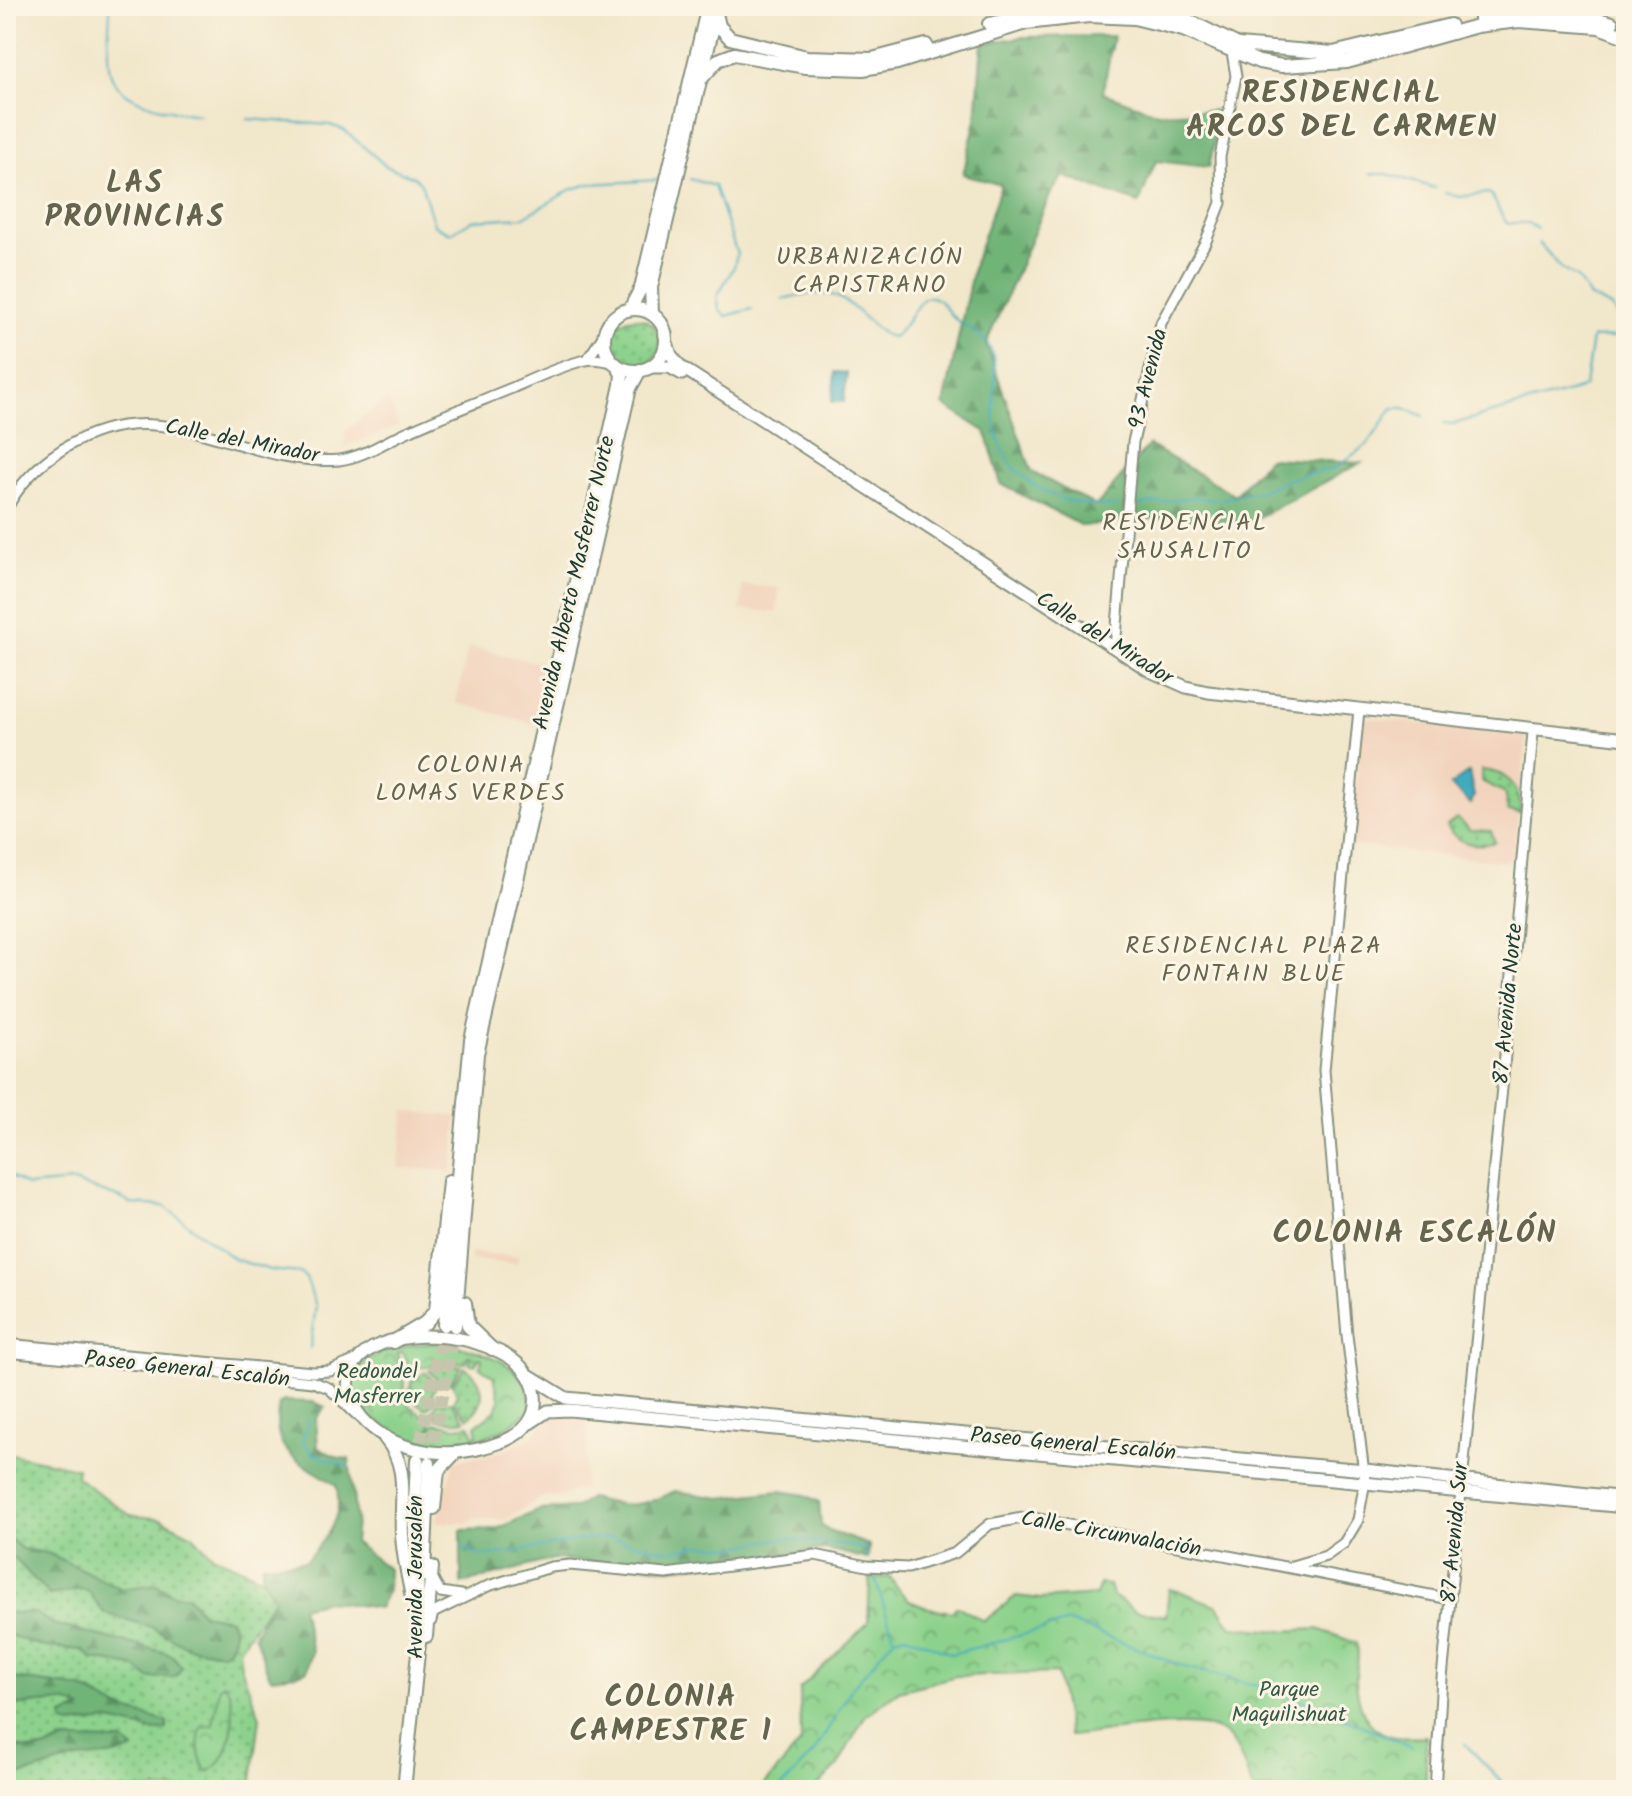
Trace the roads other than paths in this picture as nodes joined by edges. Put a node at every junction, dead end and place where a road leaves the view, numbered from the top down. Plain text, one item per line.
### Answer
1 (714, 8) edge
2 (1626, 28) edge
3 (1626, 37) edge
4 (1303, 48) junction
5 (1232, 52) junction
6 (1259, 62) junction
7 (1295, 66) junction
8 (1236, 76) junction
9 (701, 79) junction
10 (630, 309) junction
11 (652, 314) junction
12 (604, 335) junction
13 (665, 336) junction
14 (587, 360) junction
15 (616, 363) junction
16 (644, 368) junction
17 (6, 510) edge
18 (1115, 648) junction
19 (1359, 712) junction
20 (1533, 732) junction
21 (1626, 742) edge
22 (449, 1181) dead end
23 (466, 1184) junction
24 (1481, 1276) joint
25 (393, 1342) junction
26 (6, 1344) edge
27 (492, 1349) junction
28 (6, 1352) edge
29 (359, 1359) junction
30 (527, 1374) junction
31 (356, 1414) junction
32 (530, 1423) junction
33 (385, 1438) junction
34 (455, 1453) junction
35 (1365, 1475) junction
36 (1461, 1486) junction
37 (1626, 1498) edge
38 (1626, 1507) edge
39 (1339, 1548) junction
40 (1284, 1567) junction
41 (432, 1569) junction
42 (1342, 1577) junction
43 (469, 1595) junction
44 (1450, 1599) junction
45 (419, 1627) junction
46 (425, 1639) junction
47 (404, 1790) edge
48 (411, 1790) edge
49 (1435, 1790) edge

1 - 4 main road
1 - 9 main road
1 - 10 main road
2 - 4 main road
3 - 7 main road
4 - 7 main road
5 - 6 main road
5 - 8 street, 93 Avenida
5 - 9 main road
6 - 7 main road
6 - 8 street
8 - 18 street, 93 Avenida
9 - 11 main road
10 - 11 main road
10 - 12 main road
11 - 13 main road
12 - 14 street
12 - 15 main road
13 - 16 main road
13 - 18 main road, Calle del Mirador
14 - 15 street, Calle del Mirador
14 - 17 street, Calle del Mirador
15 - 16 main road
15 - 23 main road, Avenida Alberto Masferrer Norte
16 - 19 main road, Calle del Mirador
16 - 23 main road, Avenida Alberto Masferrer Norte
18 - 19 main road, Calle del Mirador
19 - 20 main road, Calle del Mirador
19 - 21 main road, Calle del Mirador
19 - 35 street
20 - 21 main road, Calle del Mirador
20 - 24 street, 87 Avenida Norte
22 - 25 main road
23 - 27 main road
24 - 36 street, 87 Avenida Sur
25 - 27 main road
25 - 29 main road
26 - 29 street, Paseo General Escalón
27 - 30 main road
28 - 31 street, Paseo General Escalón
29 - 31 main road
30 - 32 main road
30 - 35 main road, Paseo General Escalón
31 - 33 main road
32 - 34 main road
32 - 35 main road, Paseo General Escalón
33 - 34 main road
33 - 45 main road
34 - 41 main road
35 - 36 main road, Paseo General Escalón
35 - 39 street
36 - 37 main road, Paseo General Escalón
36 - 38 main road, Paseo General Escalón
36 - 44 street, 87 Avenida Sur
39 - 40 street
39 - 42 street
40 - 42 street, Calle Circunvalación
40 - 43 street, Calle Circunvalación
41 - 43 street
41 - 46 main road
42 - 44 street, Calle Circunvalación
43 - 46 street, Calle Circunvalación
44 - 49 street, 87 Avenida Sur
45 - 46 main road, Avenida Jerusalén
45 - 47 main road, Avenida Jerusalén
46 - 48 main road, Avenida Jerusalén

